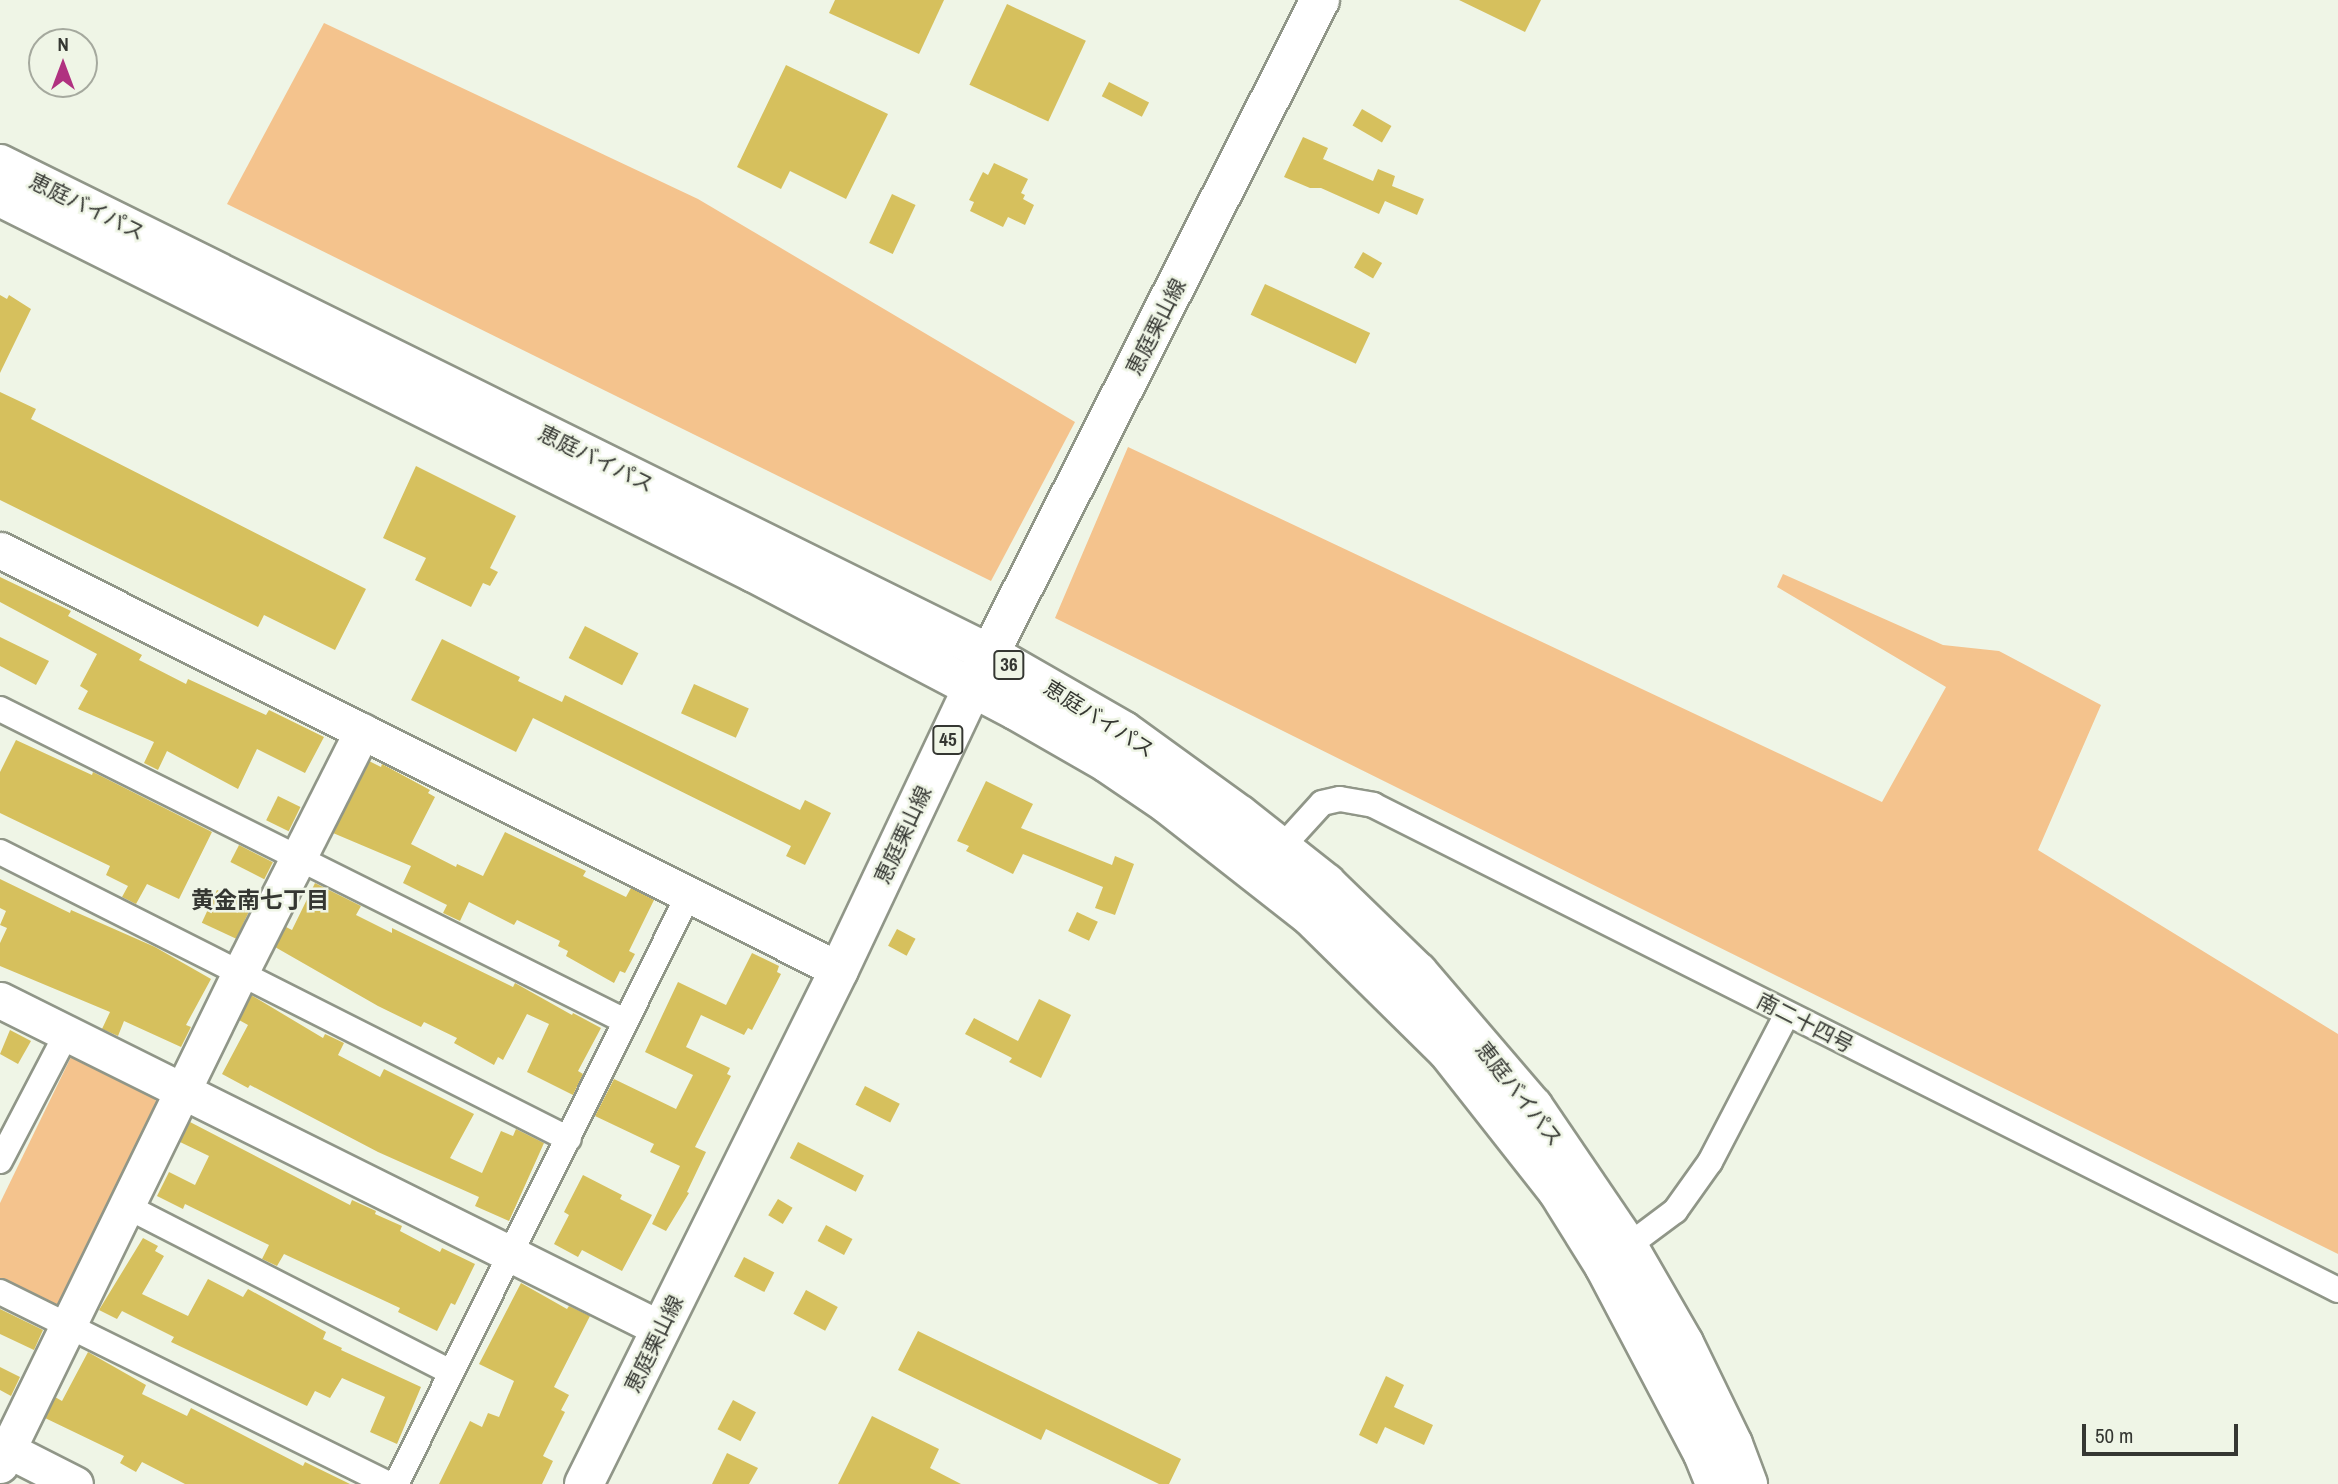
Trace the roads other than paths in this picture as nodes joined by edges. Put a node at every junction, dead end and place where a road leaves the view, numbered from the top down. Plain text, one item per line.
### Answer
1 (1320, 0) edge
2 (6, 192) edge
3 (0, 550) edge
4 (992, 655) junction
5 (972, 689) junction
6 (0, 709) edge
7 (362, 731) junction
8 (1282, 847) junction
9 (0, 852) edge
10 (299, 857) junction
11 (690, 894) junction
12 (839, 970) junction
13 (240, 973) junction
14 (0, 1000) edge
15 (1787, 1014) junction
16 (625, 1021) junction
17 (67, 1033) junction
18 (184, 1092) junction
19 (569, 1139) junction
20 (1, 1155) edge
21 (126, 1206) junction
22 (1628, 1246) junction
23 (513, 1255) junction
24 (2338, 1290) edge
25 (0, 1292) edge
26 (67, 1325) junction
27 (661, 1329) junction
28 (452, 1372) junction
29 (3, 1454) edge
30 (75, 1484) edge
31 (389, 1484) edge
32 (396, 1484) edge
33 (584, 1484) edge
34 (1715, 1484) edge
35 (1748, 1484) edge

1 - 4 main road, 恵庭栗山線 / 45
2 - 4 main road, 恵庭バイパス / 36
2 - 5 main road, 恵庭バイパス / 36
3 - 7 street
4 - 5 main road, 恵庭栗山線 / 45
4 - 8 main road, 恵庭バイパス / 36
5 - 12 main road, 恵庭栗山線 / 45
5 - 34 main road, 恵庭バイパス / 36
6 - 10 street
7 - 10 street
7 - 11 street
8 - 15 street, 南二十四号
8 - 22 main road, 恵庭バイパス / 36
9 - 13 street
10 - 13 street
10 - 16 street
11 - 12 street
11 - 16 street
12 - 27 main road, 恵庭栗山線 / 45
13 - 18 street
13 - 19 street
14 - 17 street
15 - 22 street
15 - 24 street, 南二十四号
16 - 19 street
17 - 18 street
17 - 20 street
18 - 21 street
18 - 23 street
19 - 23 street
21 - 26 street
21 - 28 street
22 - 35 main road, 恵庭バイパス / 36
23 - 27 street
23 - 28 street
25 - 26 street
26 - 29 street
26 - 31 street
27 - 33 main road, 恵庭栗山線 / 45
28 - 32 street
29 - 30 street

